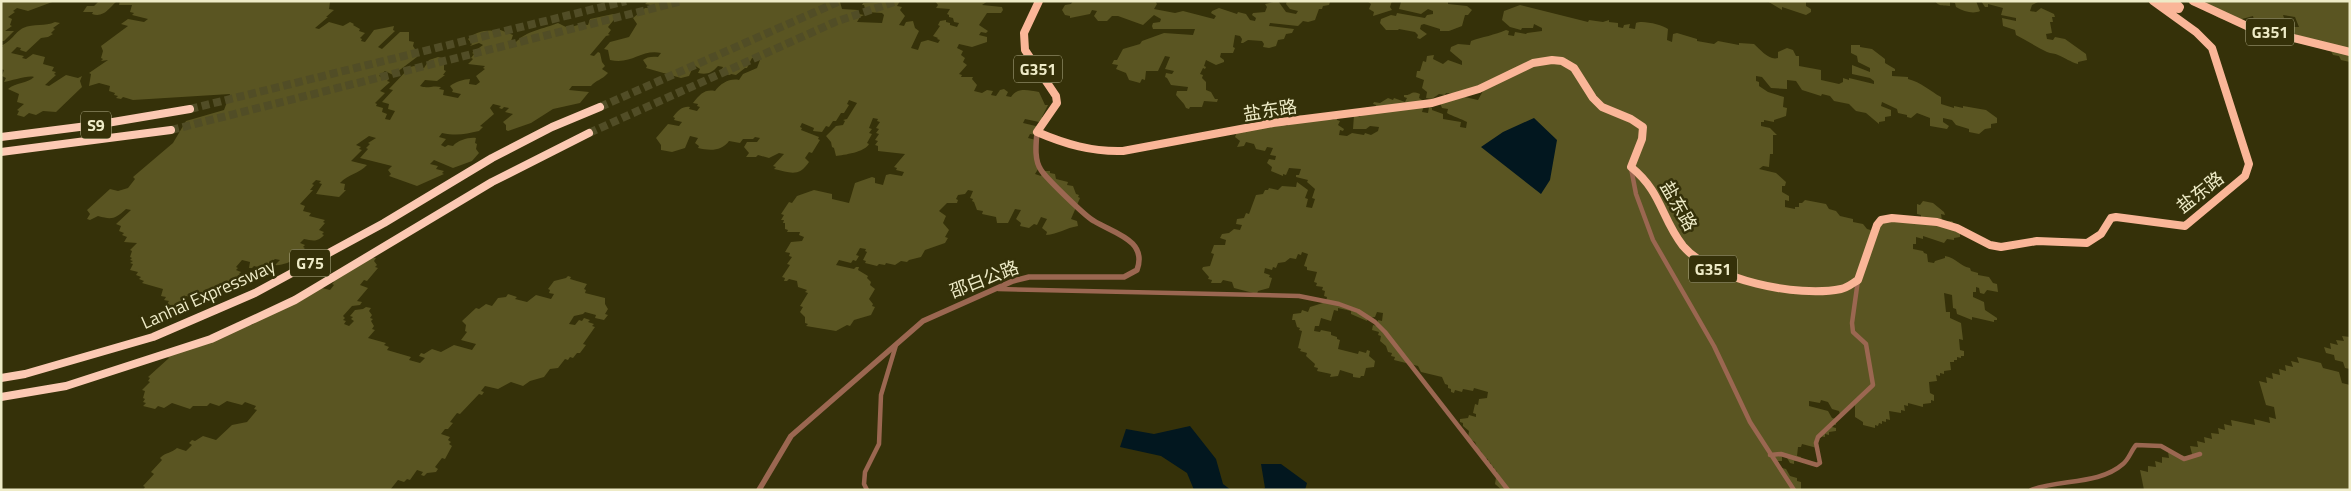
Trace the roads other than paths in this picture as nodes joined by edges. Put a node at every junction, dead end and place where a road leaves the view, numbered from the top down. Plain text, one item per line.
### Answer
1 (1039, 1) edge
2 (2153, 1) edge
3 (2164, 1) edge
4 (2174, 1) edge
5 (2194, 1) edge
6 (2350, 52) edge
7 (600, 107) tunnel mouth
8 (190, 109) tunnel mouth
9 (171, 130) tunnel mouth
10 (1037, 132) junction
11 (589, 133) tunnel mouth
12 (1, 137) edge
13 (1, 152) edge
14 (1631, 166) junction
15 (1858, 280) junction
16 (995, 288) junction
17 (896, 345) junction
18 (1, 378) edge
19 (1, 397) edge
20 (2200, 454) dead end
21 (1770, 455) junction
22 (759, 490) edge
23 (868, 490) edge
24 (1508, 490) edge
25 (1794, 490) edge
26 (2032, 490) edge

1 - 10 highway, G351
2 - 15 highway, 盐东路
3 - 4 highway
5 - 6 highway, G351
7 - 18 highway, Lanhai Expressway / G75
8 - 12 highway, S9
9 - 13 highway, S9
10 - 14 highway, 盐东路
10 - 16 street, 邵白公路
11 - 19 highway, Lanhai Expressway / G75
14 - 15 highway, 盐东路 / G351
14 - 21 street
15 - 21 street
16 - 17 street, 邵白公路
16 - 24 street
17 - 22 street, 邵白公路
17 - 23 street
20 - 26 street
21 - 25 street

